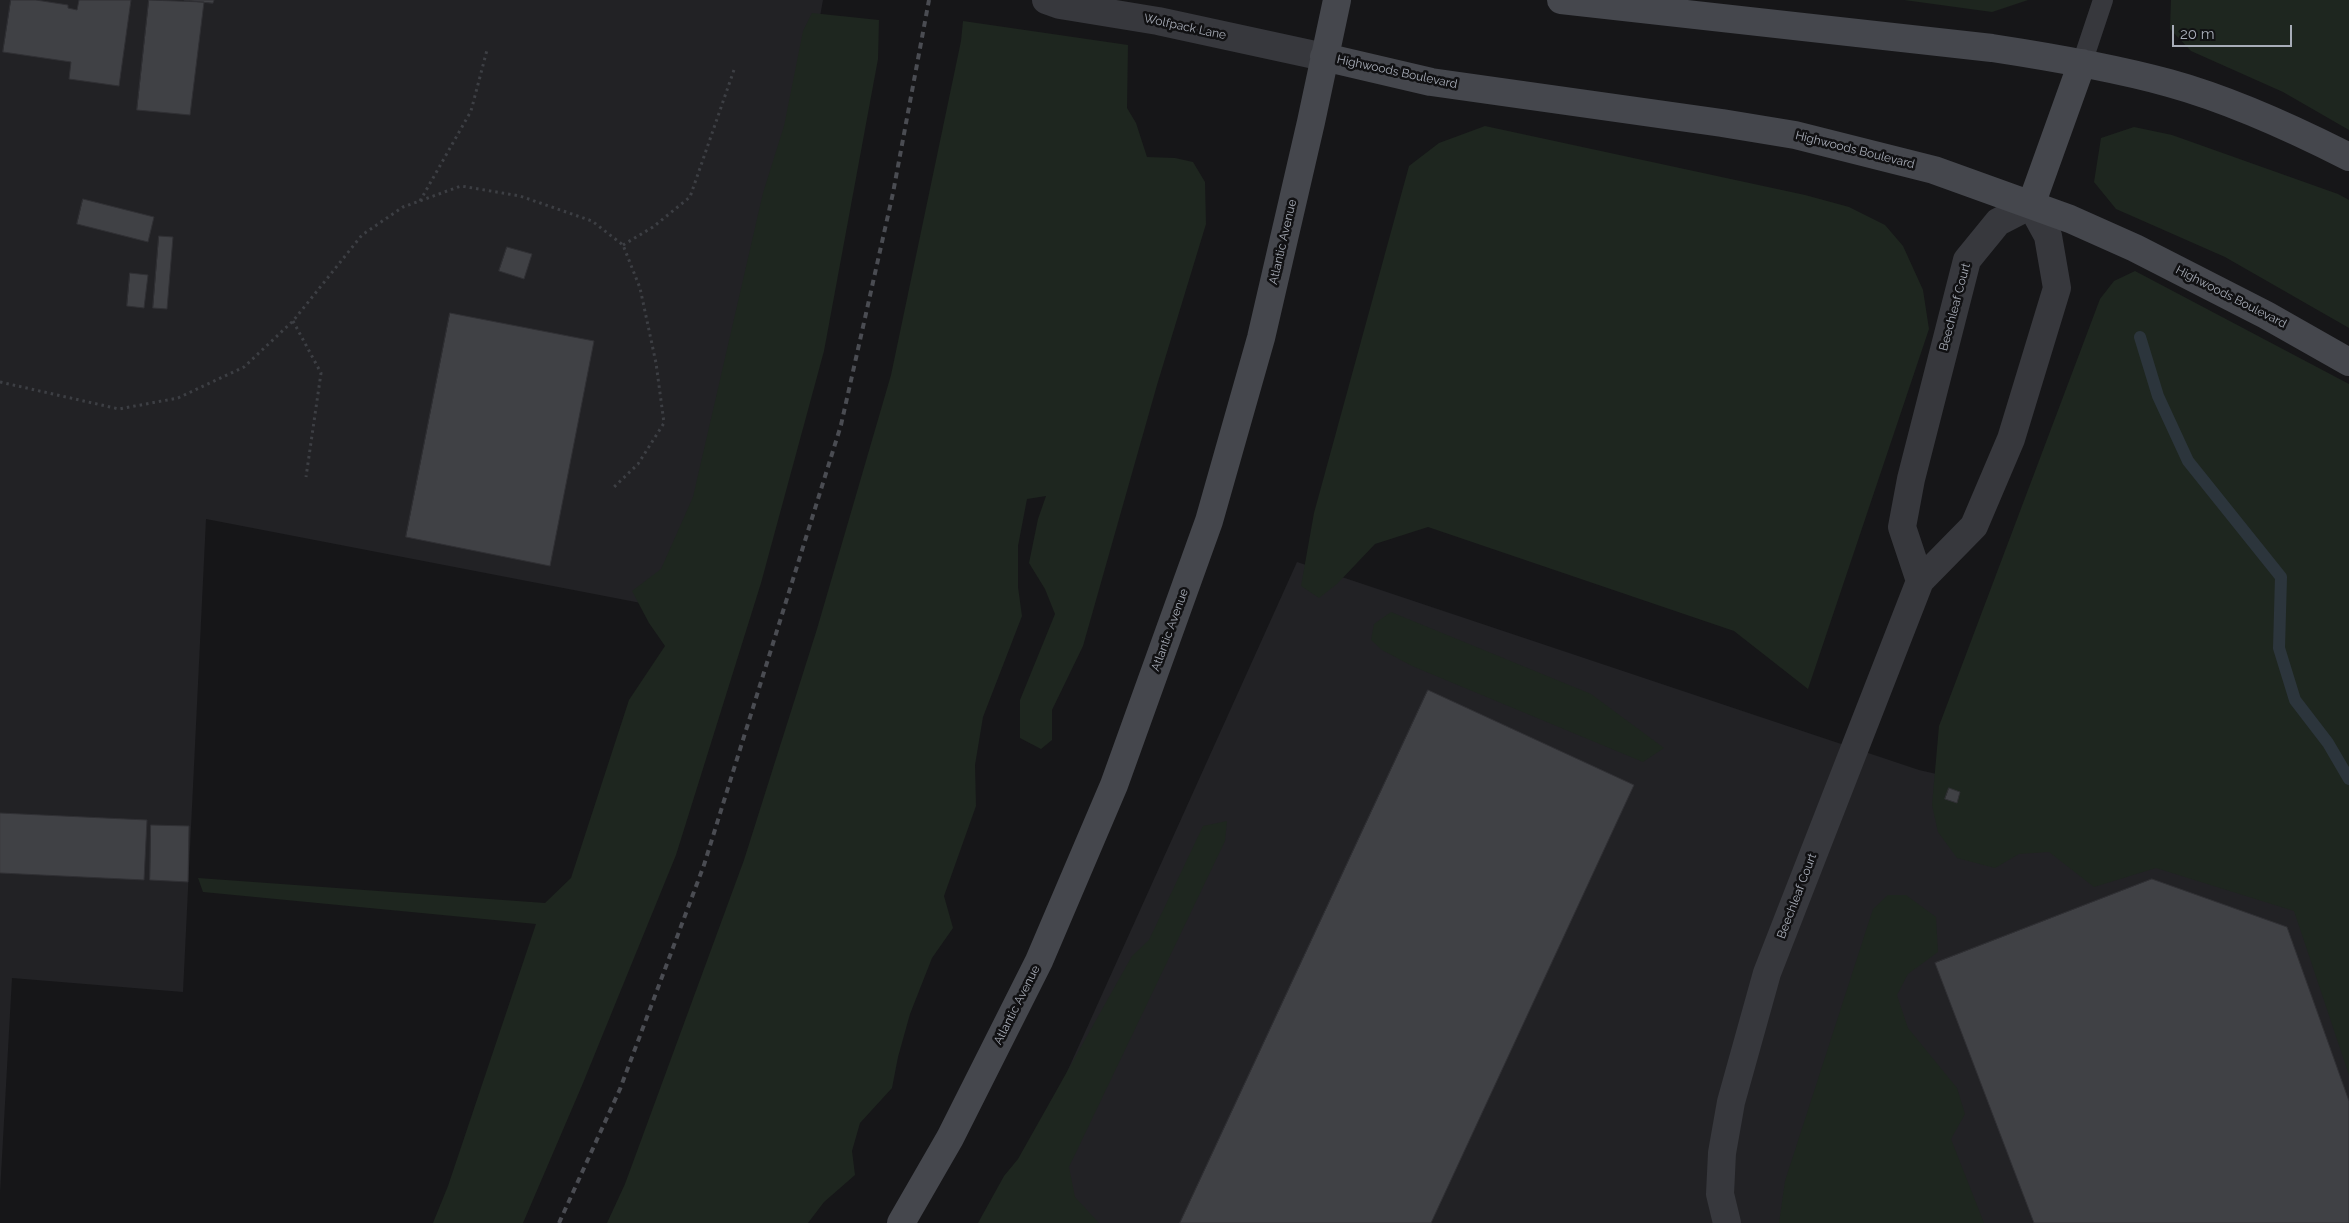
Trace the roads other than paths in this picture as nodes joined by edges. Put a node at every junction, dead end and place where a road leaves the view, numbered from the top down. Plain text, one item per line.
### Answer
1 (1046, 0) edge
2 (1337, 0) edge
3 (1561, 0) edge
4 (2103, 0) edge
5 (1324, 57) junction
6 (2082, 63) junction
7 (2349, 157) edge
8 (2031, 205) junction
9 (2349, 362) edge
10 (1920, 581) junction
11 (901, 1223) edge
12 (1727, 1223) edge

1 - 5 street, Wolfpack Lane
2 - 5 main road, Atlantic Avenue
3 - 6 main road
4 - 6 lane
5 - 8 main road, Highwoods Boulevard
5 - 11 main road, Atlantic Avenue
6 - 7 main road
6 - 8 main road
8 - 9 main road, Highwoods Boulevard
8 - 10 street, Beechleaf Court
8 - 10 street, Beechleaf Court
10 - 12 street, Beechleaf Court

